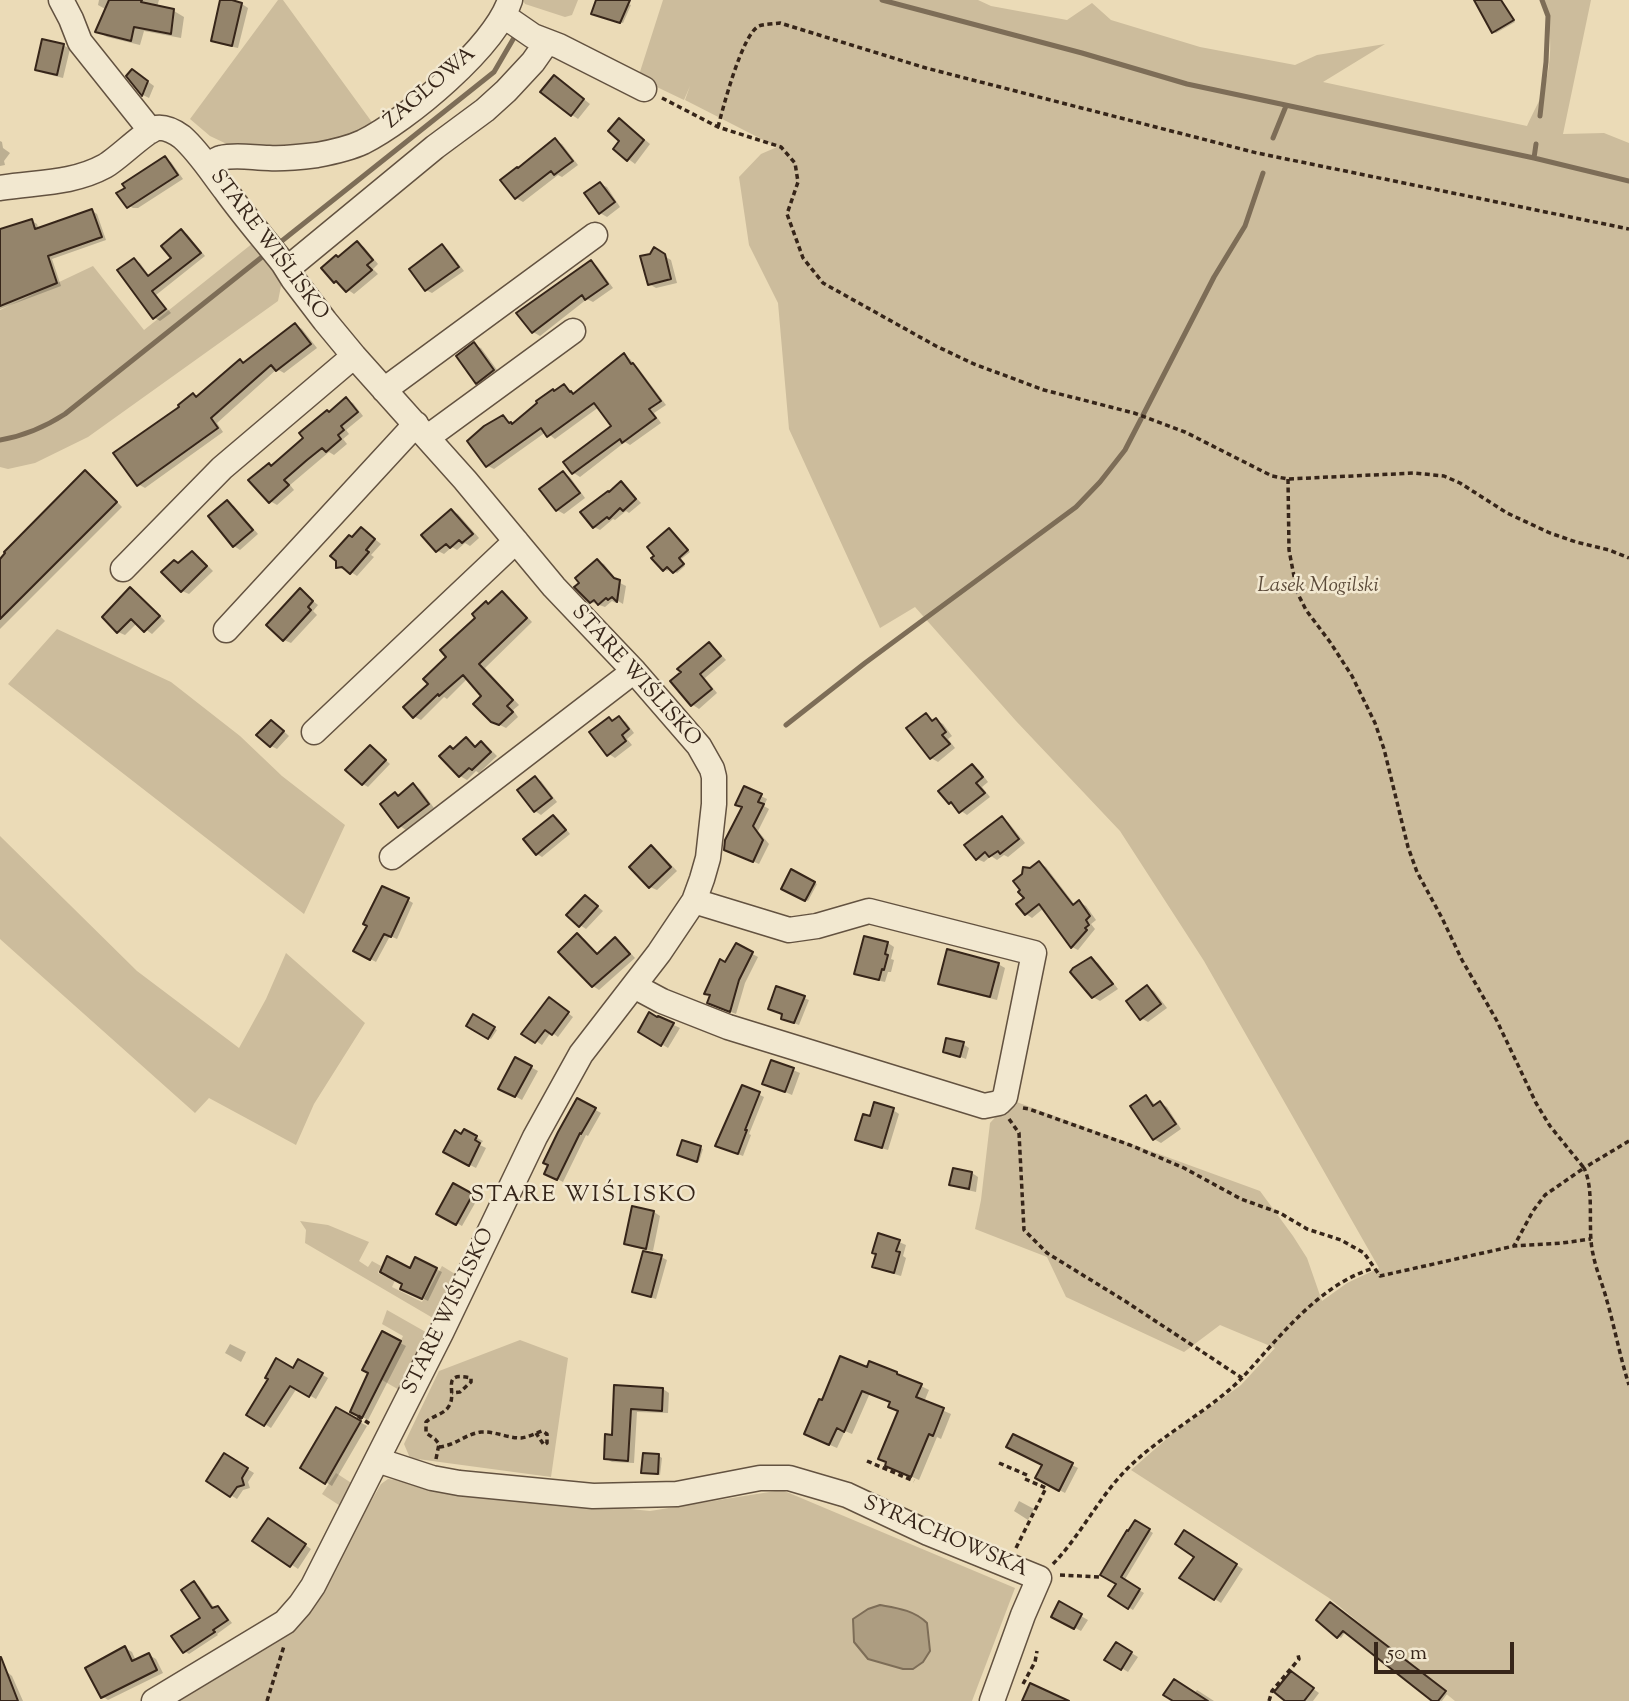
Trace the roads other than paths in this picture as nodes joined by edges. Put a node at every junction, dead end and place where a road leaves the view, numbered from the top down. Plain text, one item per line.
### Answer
1 (70, 6) edge
2 (507, 8) edge
3 (547, 42) junction
4 (643, 89) road end
5 (151, 131) junction
6 (208, 166) junction
7 (0, 188) edge
8 (595, 235) dead end
9 (285, 266) junction
10 (573, 331) dead end
11 (354, 356) junction
12 (384, 390) junction
13 (422, 430) junction
14 (516, 541) junction
15 (123, 569) dead end
16 (226, 630) dead end
17 (634, 671) junction
18 (314, 732) dead end
19 (392, 857) dead end
20 (694, 901) junction
21 (634, 986) junction
22 (377, 1460) junction
23 (154, 1701) edge
24 (992, 1701) edge

1 - 5 street
2 - 3 street
2 - 6 street, ŻAGLOWA
3 - 4 street
3 - 9 street
5 - 6 street, STARE WIŚLISKO
5 - 7 street
6 - 9 street, STARE WIŚLISKO
8 - 12 street
9 - 11 street, STARE WIŚLISKO
10 - 13 street
11 - 12 street, STARE WIŚLISKO
11 - 15 street
12 - 13 street, STARE WIŚLISKO
13 - 14 street, STARE WIŚLISKO
13 - 16 street
14 - 17 street, STARE WIŚLISKO
14 - 18 street
17 - 19 street
17 - 20 street, STARE WIŚLISKO
20 - 21 street, STARE WIŚLISKO
20 - 21 street
21 - 22 street, STARE WIŚLISKO
22 - 23 street, STARE WIŚLISKO
22 - 24 street, SYRACHOWSKA

